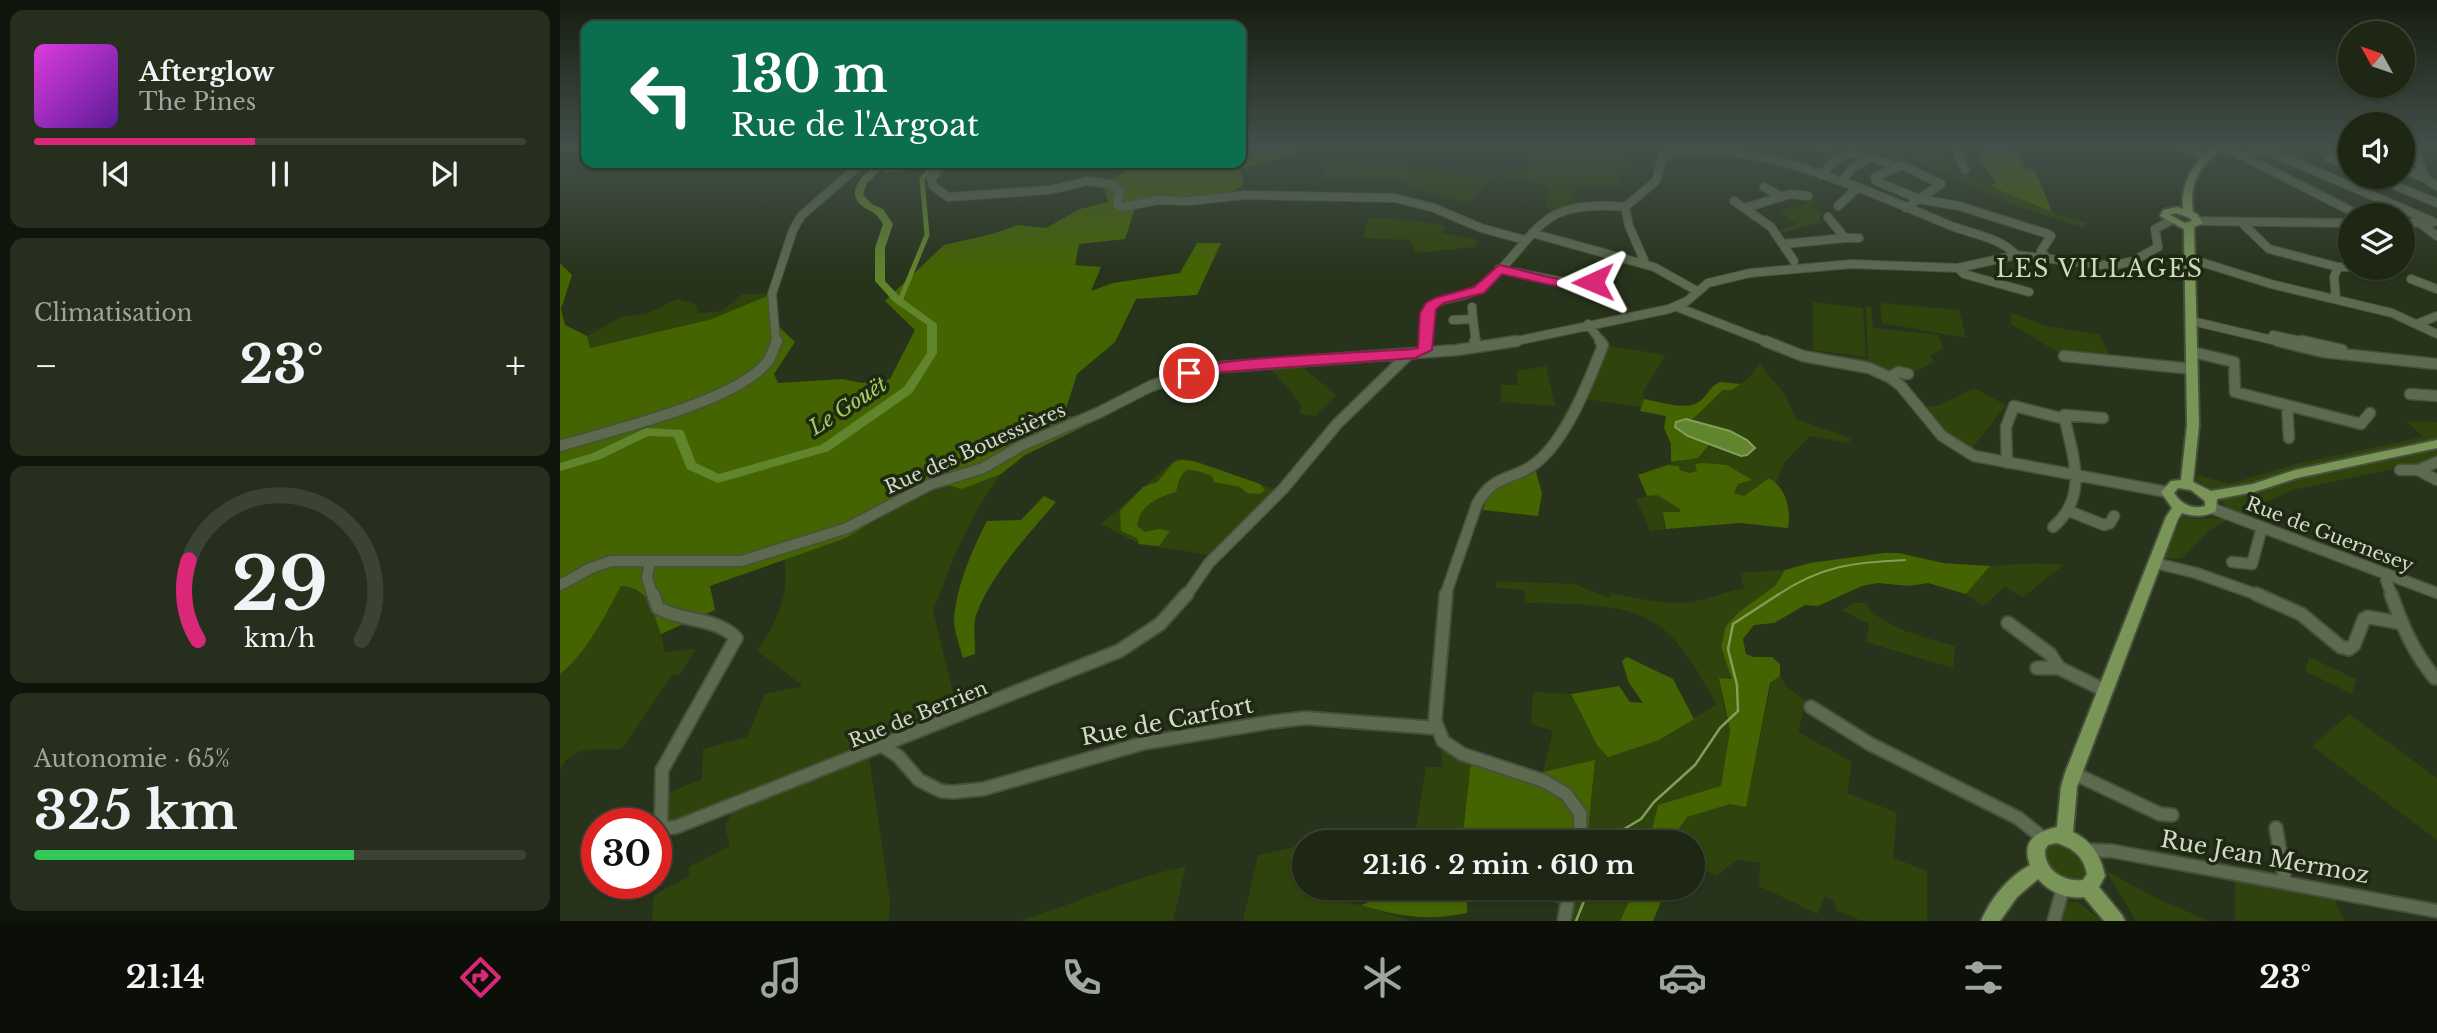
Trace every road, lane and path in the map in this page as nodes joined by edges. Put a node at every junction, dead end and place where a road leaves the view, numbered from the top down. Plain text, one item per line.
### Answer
1 (833, 189) edge
2 (937, 189) edge
3 (1058, 189) edge
4 (1117, 189) edge
5 (1646, 189) edge
6 (1768, 189) edge
7 (1856, 189) edge
8 (1863, 189) edge
9 (1896, 189) edge
10 (1934, 189) edge
11 (2188, 189) edge
12 (2307, 189) edge
13 (2359, 189) edge
14 (2404, 189) edge
15 (1808, 196) dead end
16 (1782, 197) junction
17 (1919, 199) junction
18 (1734, 201) dead end
19 (2437, 203) edge
20 (2338, 204) edge
21 (1839, 206) dead end
22 (1625, 207) junction
23 (1745, 208) junction
24 (1906, 208) junction
25 (2188, 213) junction
26 (1828, 217) dead end
27 (2170, 221) junction
28 (2435, 221) edge
29 (2241, 222) junction
30 (2193, 223) junction
31 (2338, 223) edge
32 (2415, 223) edge
33 (2420, 223) junction
34 (1529, 236) junction
35 (2437, 236) edge
36 (1845, 238) junction
37 (1859, 238) dead end
38 (1783, 244) junction
39 (2016, 255) junction
40 (2047, 258) junction
41 (2191, 259) junction
42 (1643, 264) junction
43 (1793, 265) junction
44 (2338, 267) joint
45 (1958, 268) junction
46 (1499, 269) junction
47 (2414, 280) edge
48 (1574, 285) dead end
49 (2437, 289) edge
50 (1696, 291) junction
51 (2029, 292) dead end
52 (2336, 299) junction
53 (1472, 307) dead end
54 (1676, 307) junction
55 (2437, 316) edge
56 (1473, 319) junction
57 (1454, 320) dead end
58 (2192, 321) junction
59 (1588, 324) junction
60 (2417, 324) junction
61 (2437, 334) edge
62 (1476, 348) junction
63 (1424, 350) junction
64 (2193, 352) junction
65 (1407, 356) junction
66 (2064, 356) dead end
67 (2437, 364) edge
68 (2193, 369) junction
69 (1908, 374) dead end
70 (1889, 377) junction
71 (2410, 394) dead end
72 (2437, 396) edge
73 (2287, 405) junction
74 (2370, 412) dead end
75 (2103, 418) dead end
76 (2065, 419) junction
77 (2289, 438) dead end
78 (2437, 444) edge
79 (560, 446) edge
80 (2437, 462) edge
81 (2007, 463) junction
82 (2400, 470) dead end
83 (2418, 470) junction
84 (2074, 474) junction
85 (2437, 480) edge
86 (2187, 484) junction
87 (2167, 492) junction
88 (2209, 502) junction
89 (2180, 507) junction
90 (2069, 511) junction
91 (2114, 516) dead end
92 (2053, 527) dead end
93 (2262, 527) junction
94 (650, 561) junction
95 (2232, 562) dead end
96 (2155, 563) junction
97 (2387, 574) junction
98 (560, 585) edge
99 (2437, 593) edge
100 (2008, 623) dead end
101 (2401, 623) junction
102 (2037, 668) dead end
103 (2059, 668) junction
104 (2435, 678) edge
105 (2106, 691) junction
106 (1811, 707) dead end
107 (1436, 728) junction
108 (884, 747) junction
109 (2073, 773) junction
110 (2172, 815) dead end
111 (2276, 828) dead end
112 (1581, 830) edge
113 (2064, 837) junction
114 (2043, 838) junction
115 (2085, 850) junction
116 (2040, 869) junction
117 (2285, 881) junction
118 (2063, 888) junction
119 (2088, 888) junction
120 (1568, 900) edge
121 (2437, 911) edge
122 (1564, 921) edge
123 (1990, 921) edge
124 (2054, 921) edge
125 (2116, 921) edge

1 - 79 street
2 - 3 street
4 - 34 street
5 - 22 street
6 - 16 street
7 - 21 street
8 - 24 street
9 - 17 street
10 - 17 street
11 - 25 main road
12 - 20 street
13 - 28 street
14 - 19 street
15 - 16 street
16 - 23 street
17 - 24 street
17 - 40 street
18 - 23 street
22 - 34 street
22 - 42 street
23 - 38 street
24 - 39 street
25 - 27 main road
25 - 30 main road
26 - 36 street
27 - 30 main road
27 - 40 street
28 - 33 street
29 - 30 street
29 - 31 street
29 - 44 street
30 - 41 main road
32 - 33 street
33 - 35 street
34 - 42 street
34 - 46 street
36 - 37 street
36 - 38 street
38 - 43 street
39 - 40 street
39 - 45 street
41 - 52 street
41 - 58 main road
42 - 50 street
43 - 45 street
43 - 50 street
44 - 52 street
45 - 51 street
46 - 48 street
46 - 63 street
47 - 49 street
50 - 54 street
52 - 60 street
53 - 56 street
54 - 59 street
54 - 70 street
55 - 60 street
56 - 57 street
56 - 62 street
58 - 64 main road
58 - 67 street
59 - 62 street
59 - 107 street
60 - 61 street
62 - 63 street
63 - 65 street
64 - 68 main road
64 - 73 street
65 - 94 street, Rue des Bouessières
65 - 108 street, Rue de Berrien
66 - 68 street
68 - 86 main road
69 - 70 street
70 - 81 street
71 - 72 street
73 - 74 street
73 - 77 street
75 - 76 street
76 - 81 street
76 - 84 street
78 - 88 main road
80 - 83 street
81 - 84 street
82 - 83 street
83 - 85 street
84 - 87 street
84 - 90 street
86 - 87 main road
86 - 88 main road
87 - 89 main road
88 - 89 main road
88 - 93 street, Rue de Guernesey
89 - 96 main road
90 - 91 street
90 - 92 street
93 - 95 street
93 - 97 street, Rue de Guernesey
94 - 98 street, Rue des Bouessières
94 - 108 street, Rue de Berrien
96 - 101 street
96 - 105 main road
97 - 99 street, Rue de Guernesey
97 - 101 street
100 - 103 street
101 - 104 street
102 - 103 street
103 - 105 street
105 - 109 main road
106 - 114 street
107 - 108 street, Rue de Carfort
107 - 112 street
109 - 110 street
109 - 113 main road
111 - 117 street
113 - 114 main road
113 - 115 main road
114 - 116 main road
115 - 117 street, Rue Jean Mermoz
115 - 119 main road
116 - 118 main road
116 - 123 main road
117 - 121 street, Rue Jean Mermoz
118 - 119 main road
118 - 124 street
119 - 125 main road
120 - 122 street

